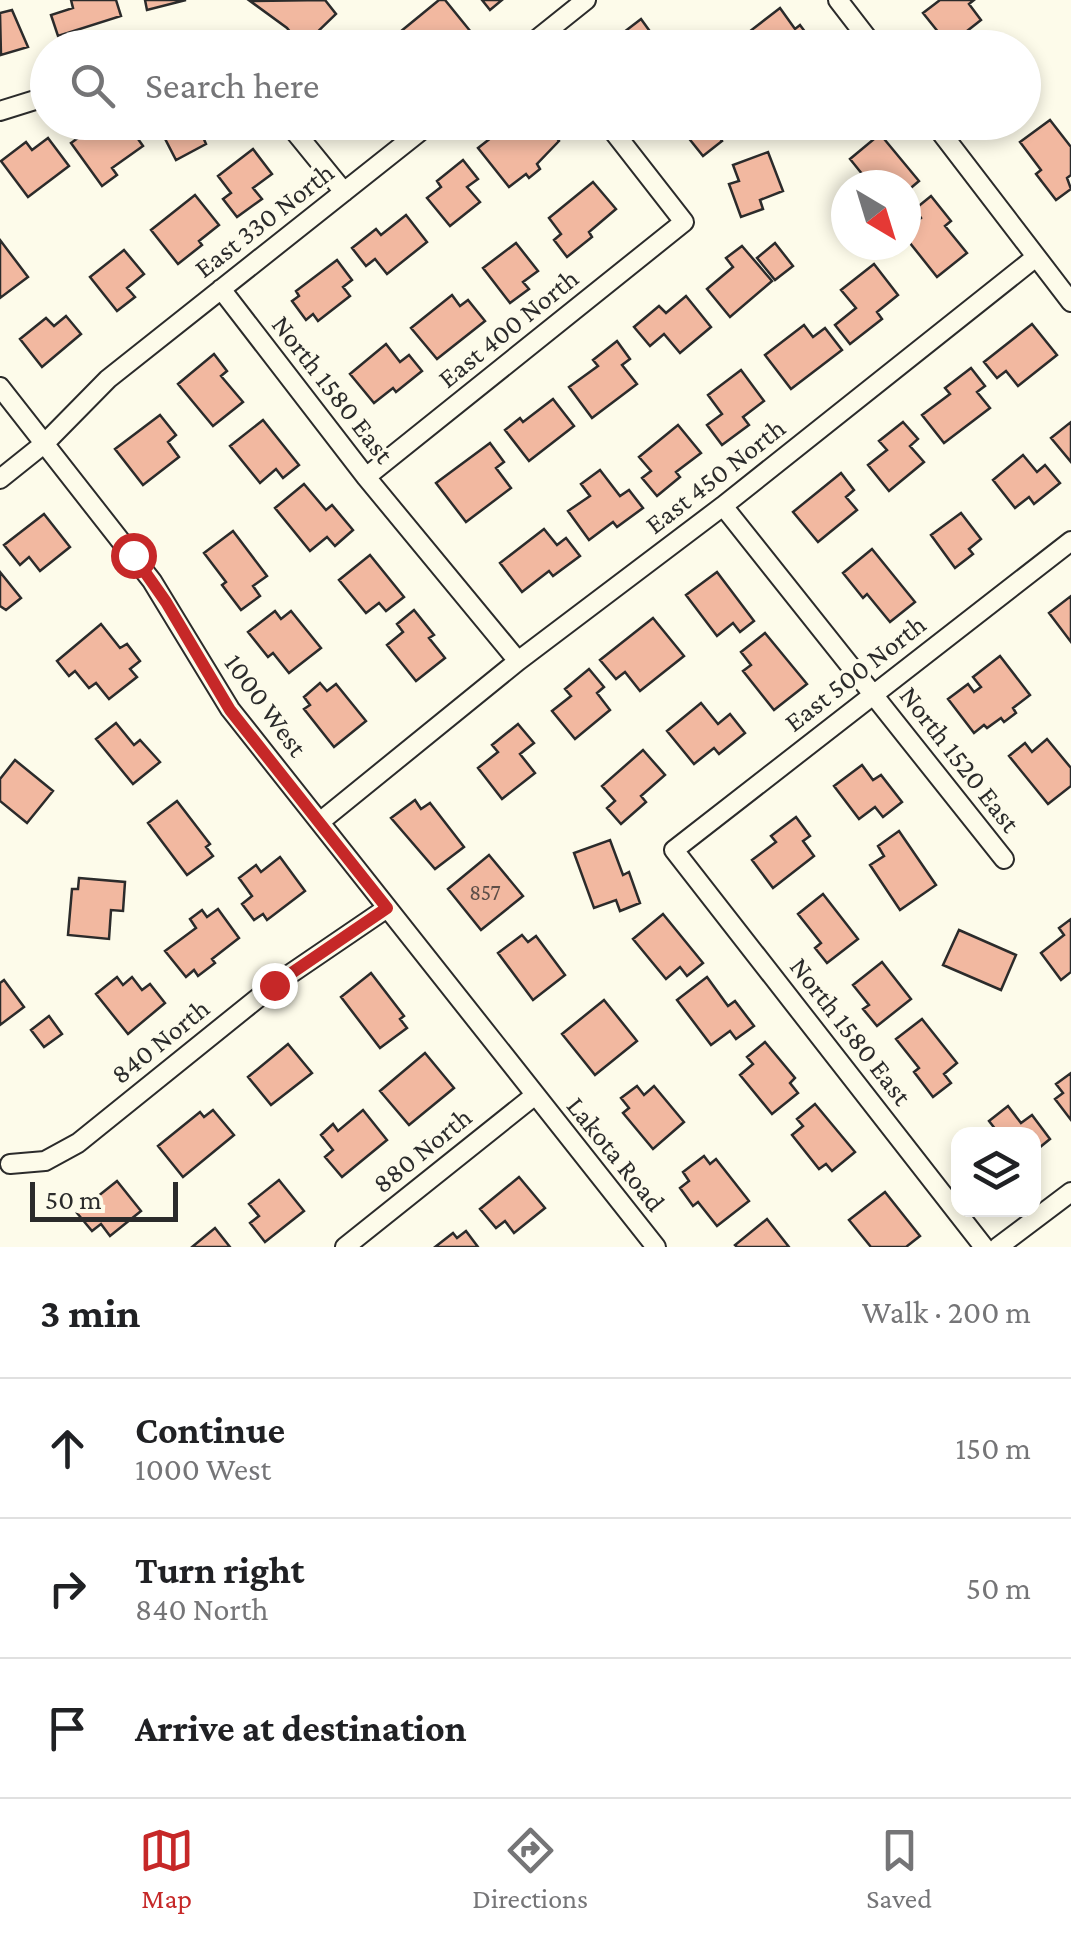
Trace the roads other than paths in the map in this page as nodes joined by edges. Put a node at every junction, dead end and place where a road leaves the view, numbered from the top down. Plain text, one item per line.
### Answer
1 (586, 0) edge
2 (838, 0) edge
3 (553, 30) edge
4 (861, 30) edge
5 (30, 102) edge
6 (0, 111) edge
7 (302, 140) edge
8 (409, 140) edge
9 (620, 140) edge
10 (947, 140) edge
11 (344, 192) junction
12 (1036, 257) junction
13 (221, 288) junction
14 (1071, 302) edge
15 (0, 387) edge
16 (45, 443) junction
17 (366, 478) junction
18 (0, 479) edge
19 (723, 506) junction
20 (1071, 541) edge
21 (518, 662) junction
22 (874, 692) junction
23 (320, 822) junction
24 (674, 850) joint
25 (1004, 859) dead end
26 (387, 908) junction
27 (534, 1096) junction
28 (10, 1164) dead end
29 (1071, 1192) edge
30 (345, 1247) edge
31 (656, 1247) edge
32 (984, 1247) edge
33 (998, 1247) edge

1 - 3 street
2 - 4 street
5 - 6 street
7 - 11 street
8 - 11 street, East 330 North
9 - 17 street, East 400 North
10 - 12 street
11 - 13 street, East 330 North
12 - 14 street
12 - 19 street, East 450 North
13 - 16 street, East 330 North
13 - 17 street, North 1580 East
15 - 16 street, 1000 West
16 - 18 street, East 330 North
16 - 23 street, 1000 West
17 - 21 street, North 1580 East
19 - 21 street, East 450 North
19 - 22 street, North 1520 East
20 - 22 street, East 500 North
21 - 23 street, East 450 North
22 - 24 street, East 500 North
22 - 25 street, North 1520 East
23 - 26 street, 1000 West
24 - 32 street, North 1580 East
26 - 27 street, 1000 West
26 - 28 street, 840 North
27 - 30 street, 880 North
27 - 31 street, Lakota Road
29 - 33 street

